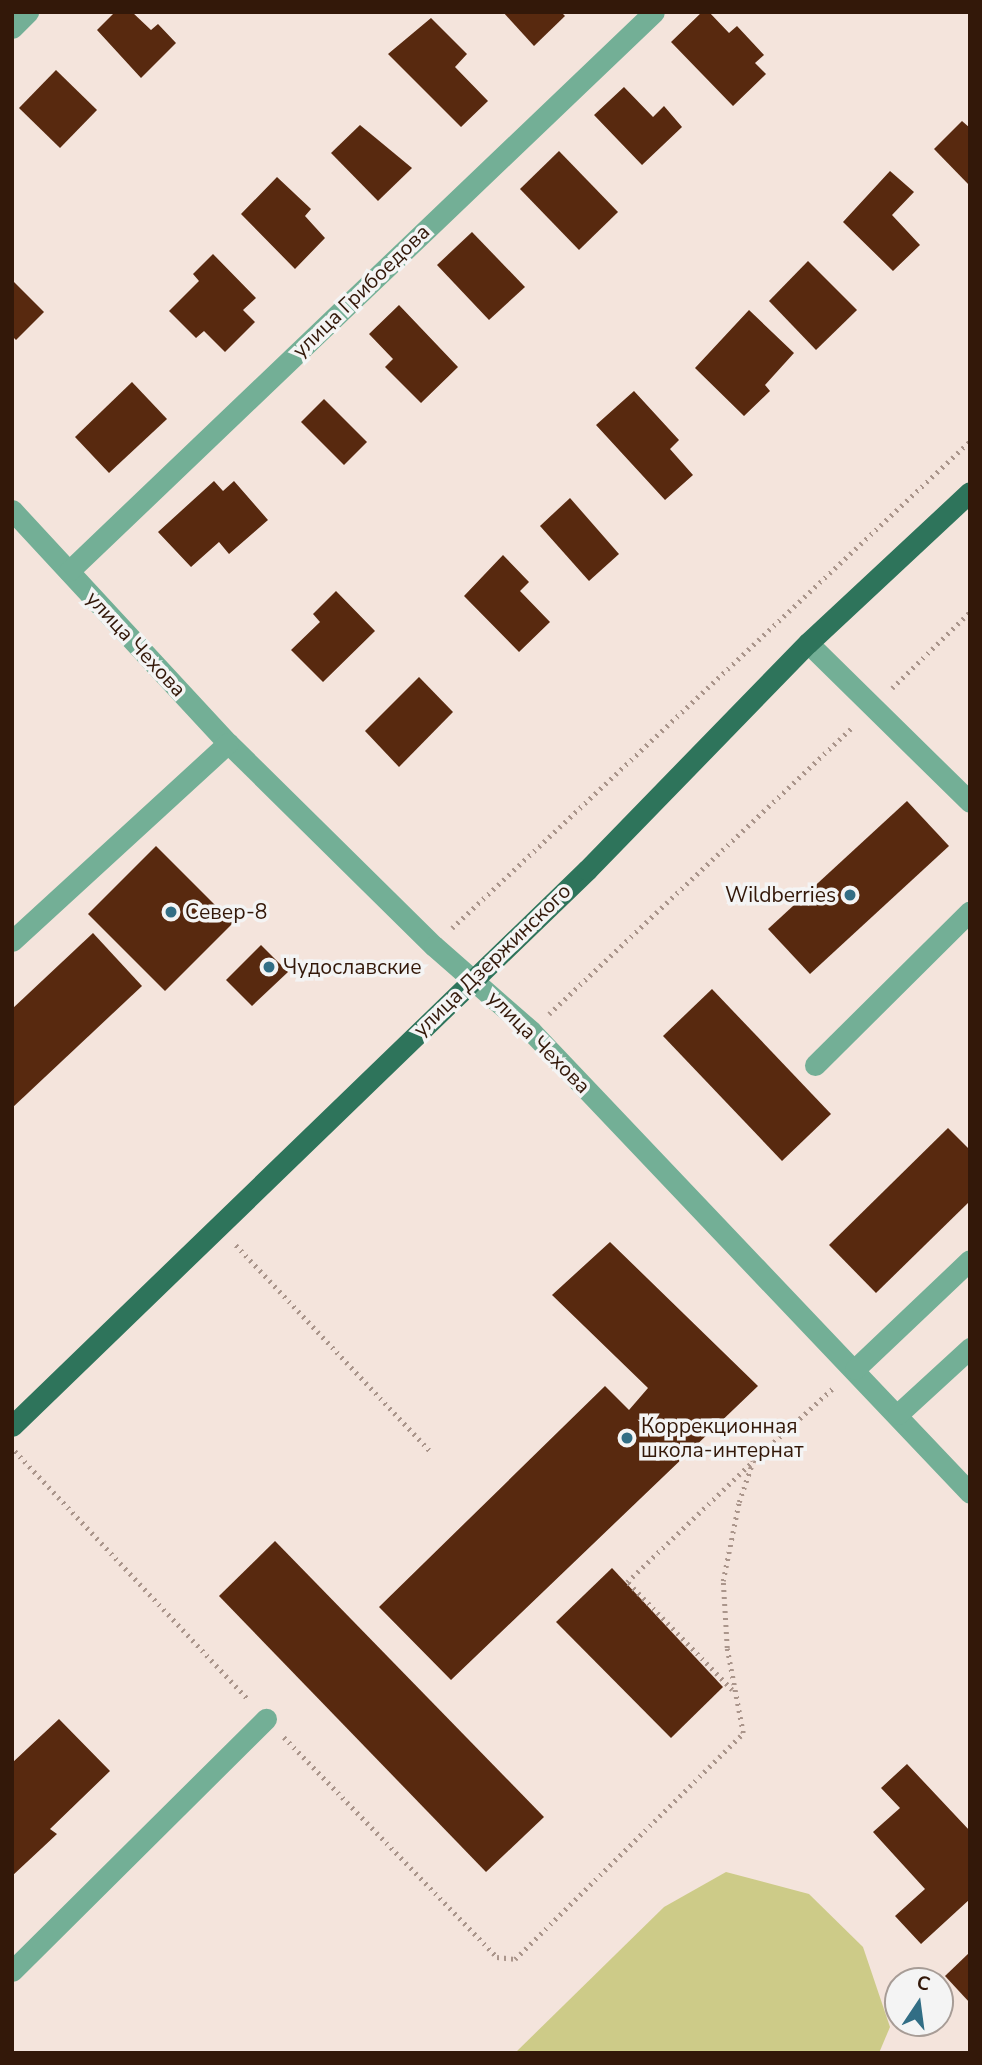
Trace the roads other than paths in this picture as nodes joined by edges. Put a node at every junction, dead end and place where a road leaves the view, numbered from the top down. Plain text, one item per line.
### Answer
1 (28, 12) edge
2 (653, 12) edge
3 (12, 27) edge
4 (970, 492) edge
5 (12, 510) edge
6 (69, 571) junction
7 (808, 643) junction
8 (228, 743) junction
9 (970, 802) edge
10 (970, 911) edge
11 (12, 941) edge
12 (473, 977) junction
13 (815, 1065) dead end
14 (970, 1260) edge
15 (970, 1348) edge
16 (855, 1369) junction
17 (898, 1414) junction
18 (12, 1426) edge
19 (970, 1493) edge
20 (266, 1719) road end
21 (12, 1971) edge

1 - 3 street
2 - 6 street, улица Грибоедова
4 - 7 main road, улица Дзержинского
5 - 6 street, улица Чехова
6 - 8 street, улица Чехова
7 - 9 street
7 - 12 main road, улица Дзержинского
8 - 11 street
8 - 12 street, улица Чехова
10 - 13 street
12 - 16 street, улица Чехова
12 - 18 main road, улица Дзержинского
14 - 16 street
15 - 17 street
16 - 17 street, улица Чехова
17 - 19 street, улица Чехова
20 - 21 street

